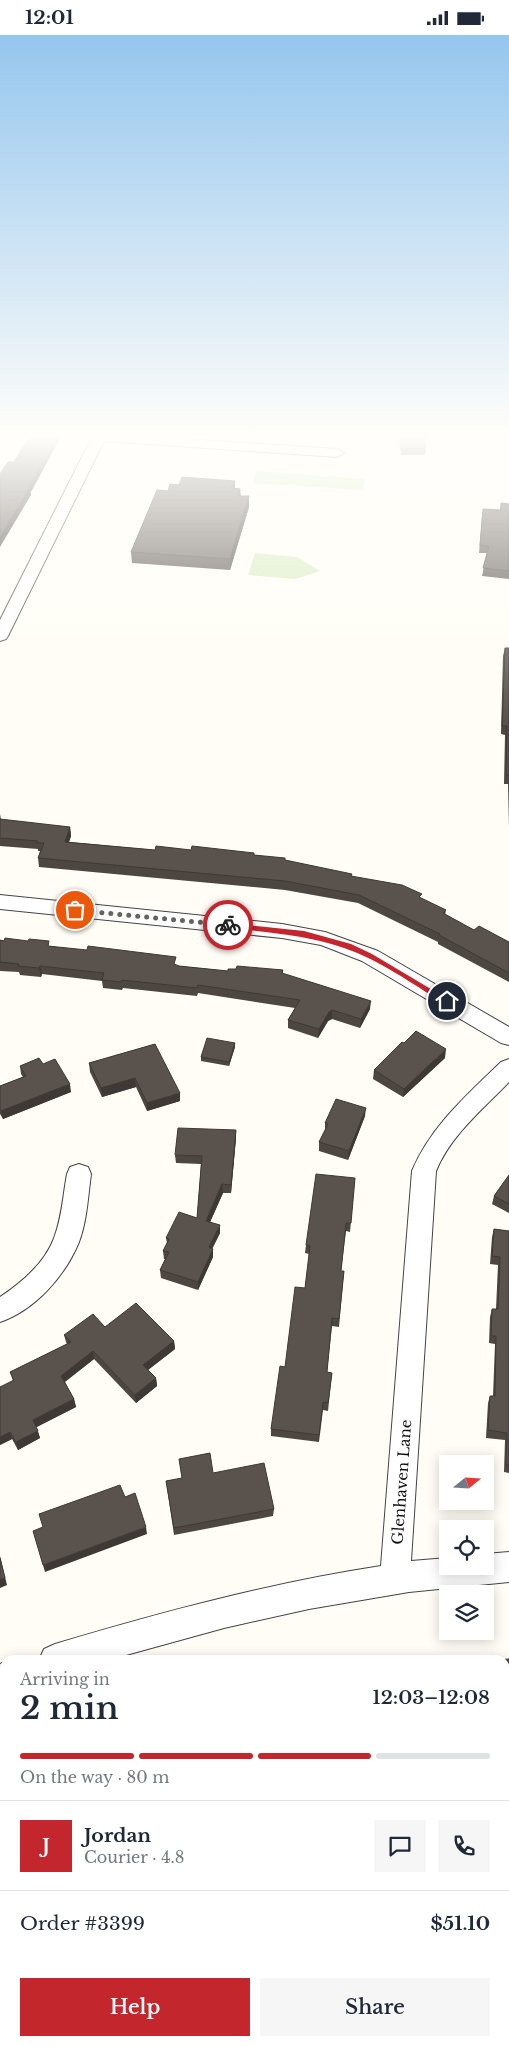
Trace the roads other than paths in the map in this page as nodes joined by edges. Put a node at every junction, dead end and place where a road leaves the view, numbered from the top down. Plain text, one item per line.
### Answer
1 (54, 527) edge
2 (0, 636) edge
3 (0, 902) edge
4 (509, 1037) edge
5 (509, 1068) edge
6 (79, 1174) dead end
7 (0, 1311) edge
8 (509, 1567) edge
9 (395, 1579) junction
10 (72, 1655) edge

1 - 2 street
3 - 4 street
5 - 9 street, Glenhaven Lane
6 - 7 street
8 - 9 street
9 - 10 street

